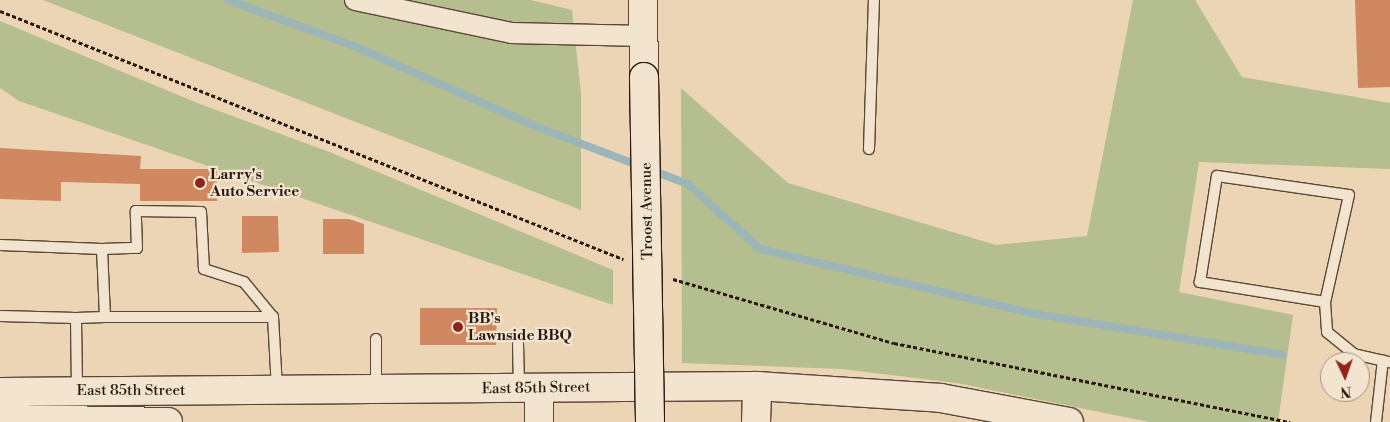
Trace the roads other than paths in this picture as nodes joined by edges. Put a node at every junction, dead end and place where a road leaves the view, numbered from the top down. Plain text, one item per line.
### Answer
1 (355, 0) edge
2 (643, 0) edge
3 (874, 0) edge
4 (644, 36) junction
5 (869, 148) dead end
6 (0, 245) edge
7 (102, 249) junction
8 (1325, 302) junction
9 (0, 316) edge
10 (105, 317) junction
11 (273, 317) junction
12 (76, 318) junction
13 (376, 339) dead end
14 (518, 343) dead end
15 (1386, 361) edge
16 (757, 386) junction
17 (529, 388) junction
18 (376, 389) junction
19 (277, 390) junction
20 (0, 392) edge
21 (77, 392) junction
22 (0, 420) edge
23 (168, 422) edge
24 (540, 422) edge
25 (650, 422) edge
26 (756, 422) edge
27 (1069, 422) edge
28 (1376, 422) edge

1 - 4 street
2 - 4 main road, Troost Avenue
3 - 5 lane
4 - 25 main road, Troost Avenue, bridge
6 - 7 lane
7 - 10 lane
7 - 11 lane
8 - 8 lane
8 - 15 lane
9 - 12 lane
10 - 11 lane
10 - 12 lane
11 - 19 lane
12 - 21 lane
13 - 18 lane
14 - 17 lane
15 - 28 lane
16 - 17 main road, East 85th Street
16 - 26 main road
16 - 27 main road, East 85th Street
17 - 18 main road, East 85th Street
17 - 24 main road
18 - 19 main road, East 85th Street
19 - 21 main road, East 85th Street
20 - 21 main road, East 85th Street
22 - 23 main road, East 85th Street

